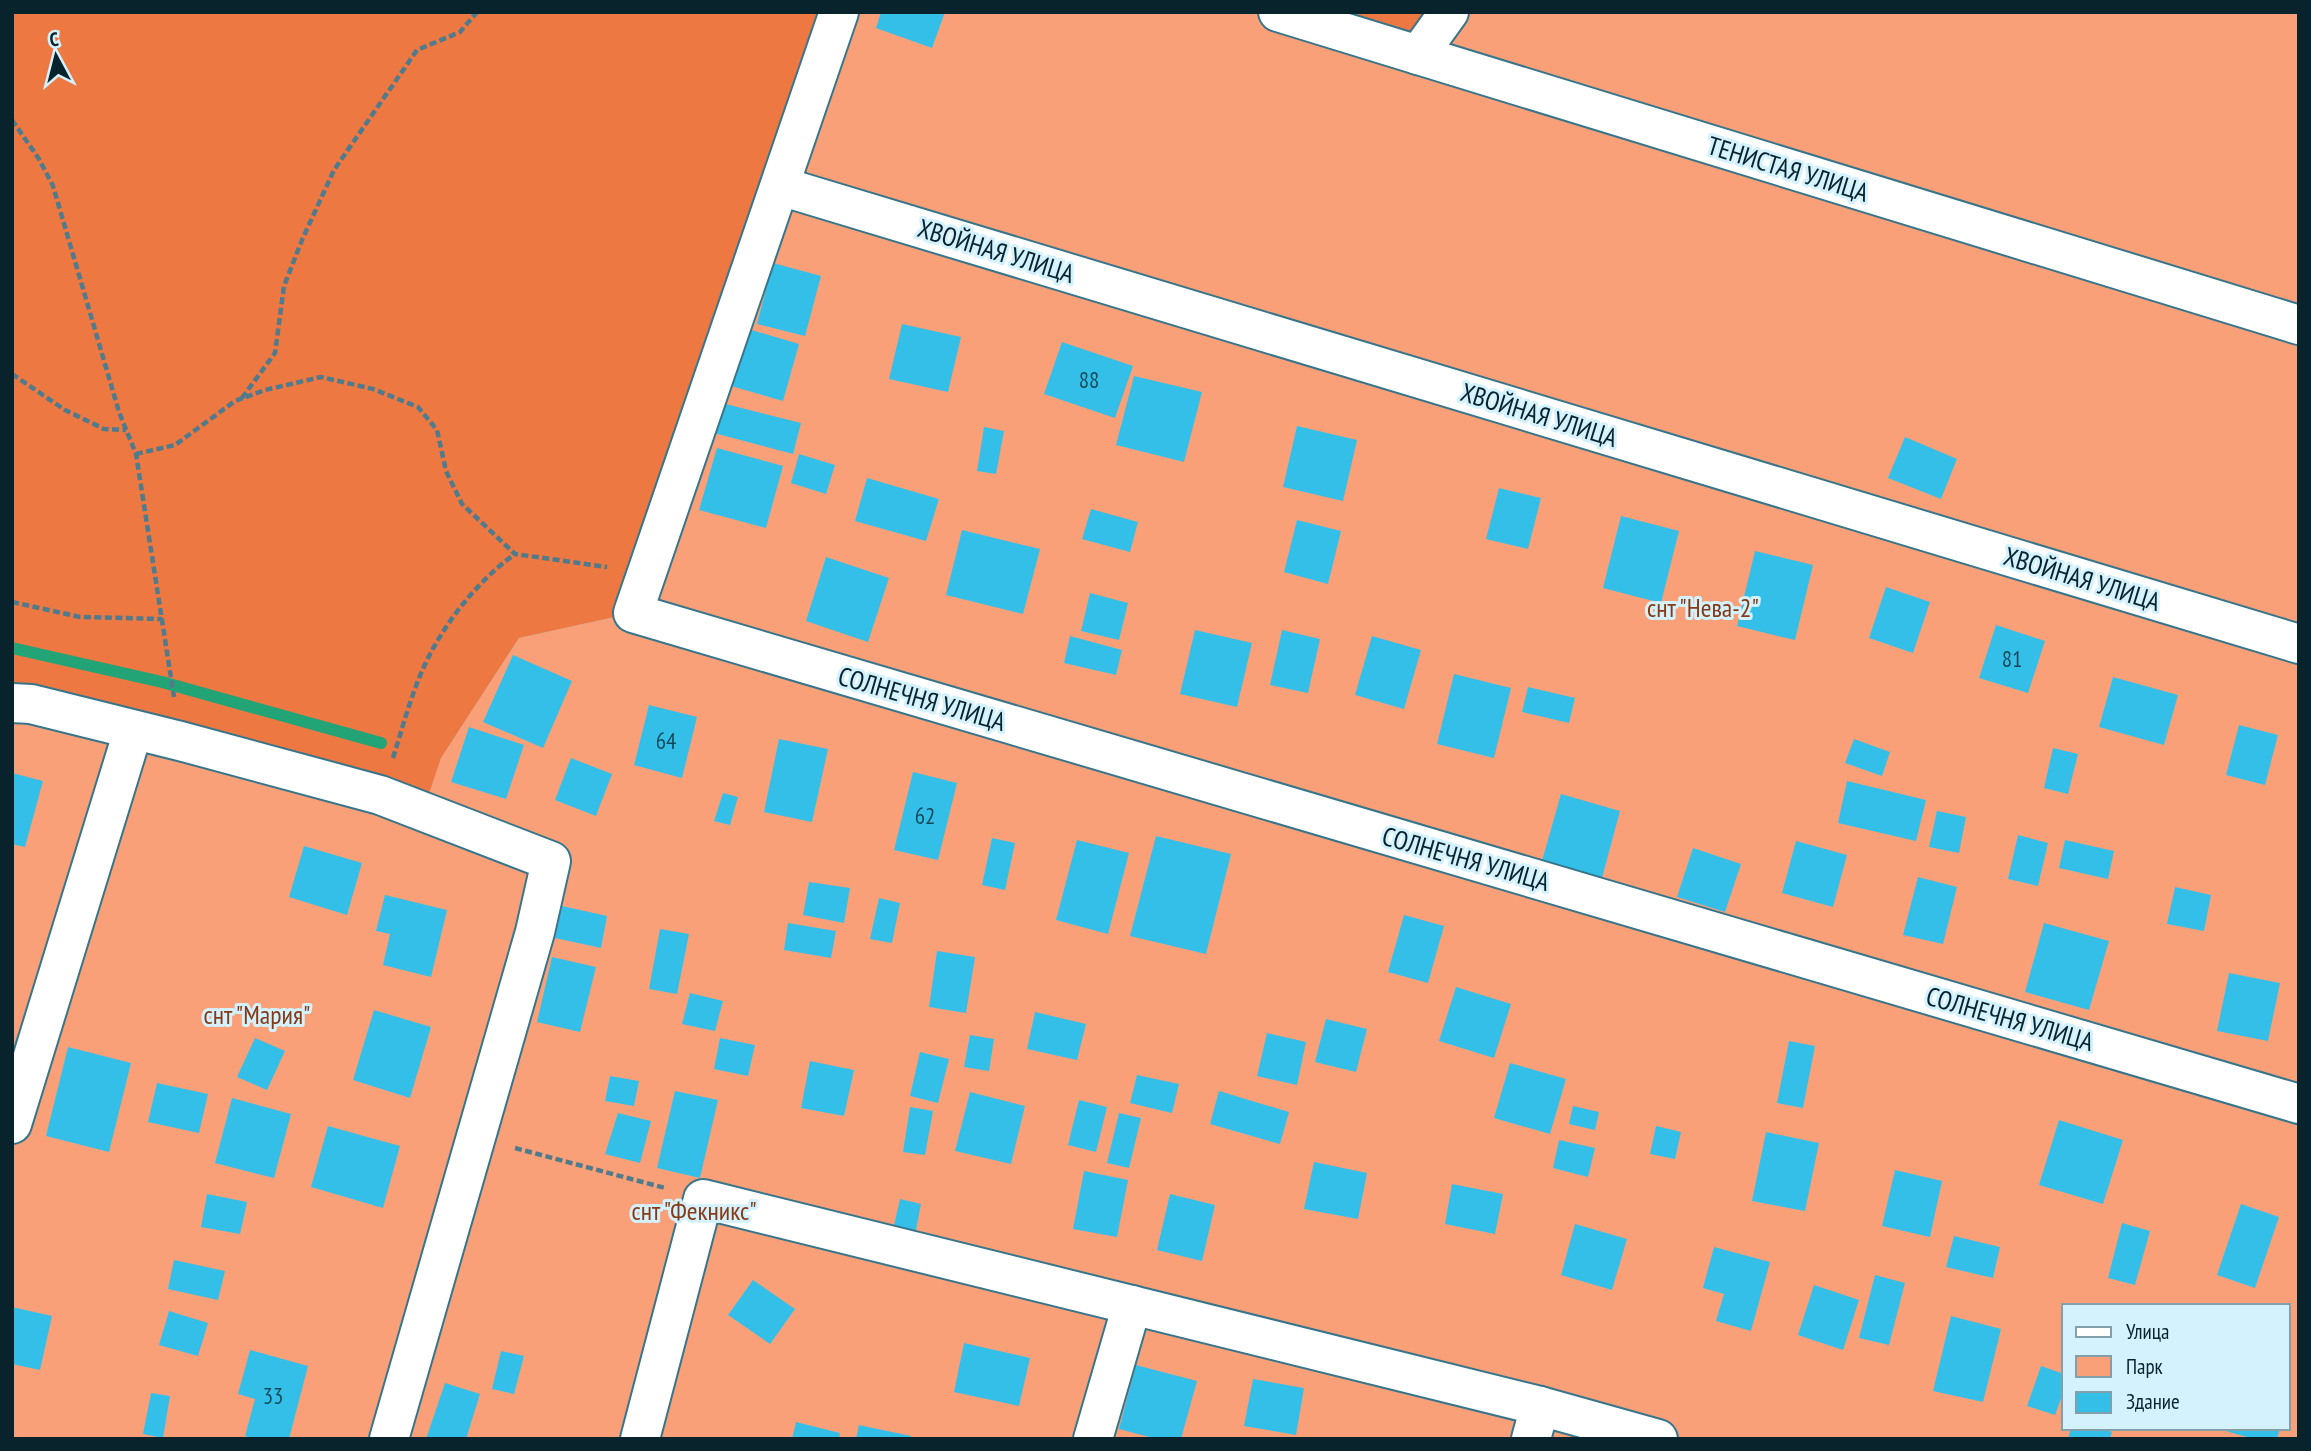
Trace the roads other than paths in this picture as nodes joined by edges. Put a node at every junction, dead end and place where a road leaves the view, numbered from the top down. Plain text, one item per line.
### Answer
1 (839, 12) edge
2 (1278, 12) edge
3 (1449, 12) edge
4 (1418, 55) junction
5 (780, 186) junction
6 (2299, 325) edge
7 (2299, 644) edge
8 (12, 703) edge
9 (133, 731) junction
10 (2299, 1104) edge
11 (12, 1124) edge
12 (1132, 1305) junction
13 (1536, 1422) edge
14 (389, 1439) edge
15 (640, 1439) edge
16 (1093, 1439) edge
17 (1658, 1439) edge

1 - 5 street
2 - 4 street, ТЕНИСТАЯ УЛИЦА
3 - 4 street
4 - 6 street, ТЕНИСТАЯ УЛИЦА
5 - 7 street, ХВОЙНАЯ УЛИЦА
5 - 10 street, СОЛНЕЧНЯ УЛИЦА
8 - 9 street
9 - 11 street
9 - 14 street
12 - 13 street
12 - 15 street
12 - 16 street
13 - 17 street

